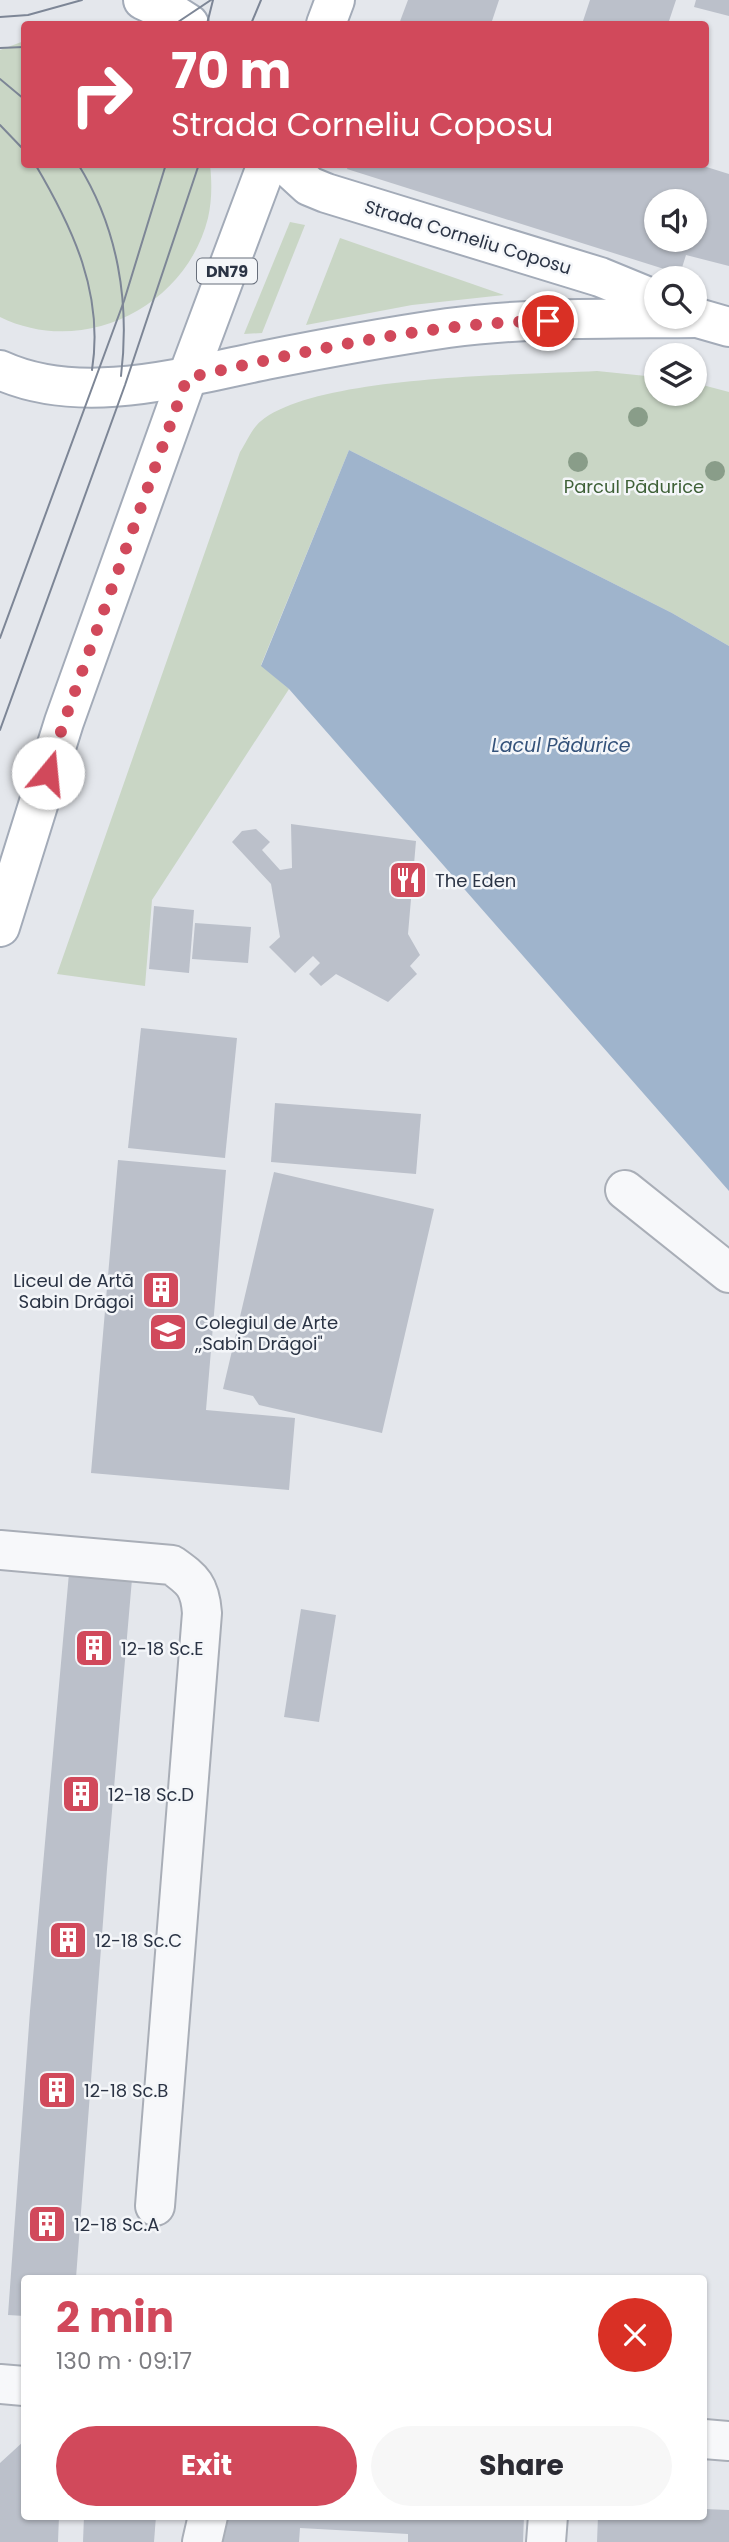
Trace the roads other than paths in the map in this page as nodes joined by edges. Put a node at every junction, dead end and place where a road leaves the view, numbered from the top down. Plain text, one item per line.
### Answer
1 (143, 0) edge
2 (335, 0) edge
3 (184, 21) edge
4 (327, 21) edge
5 (266, 168) edge
6 (289, 168) edge
7 (644, 295) edge
8 (644, 321) edge
9 (0, 370) edge
10 (187, 378) junction
11 (0, 927) edge
12 (625, 1189) dead end
13 (729, 1273) edge
14 (0, 1550) edge
15 (155, 2206) dead end
16 (0, 2384) edge
17 (21, 2386) edge
18 (707, 2439) edge
19 (729, 2441) edge
20 (207, 2520) edge
21 (548, 2520) edge
22 (202, 2542) edge
23 (546, 2542) edge

1 - 3 main road
2 - 4 main road
5 - 10 main road, DN79
6 - 7 main road, Strada Corneliu Coposu
8 - 10 main road
9 - 10 main road
10 - 11 main road, DN79
12 - 13 street
14 - 15 street
16 - 17 street
18 - 19 street
20 - 22 street
21 - 23 street

